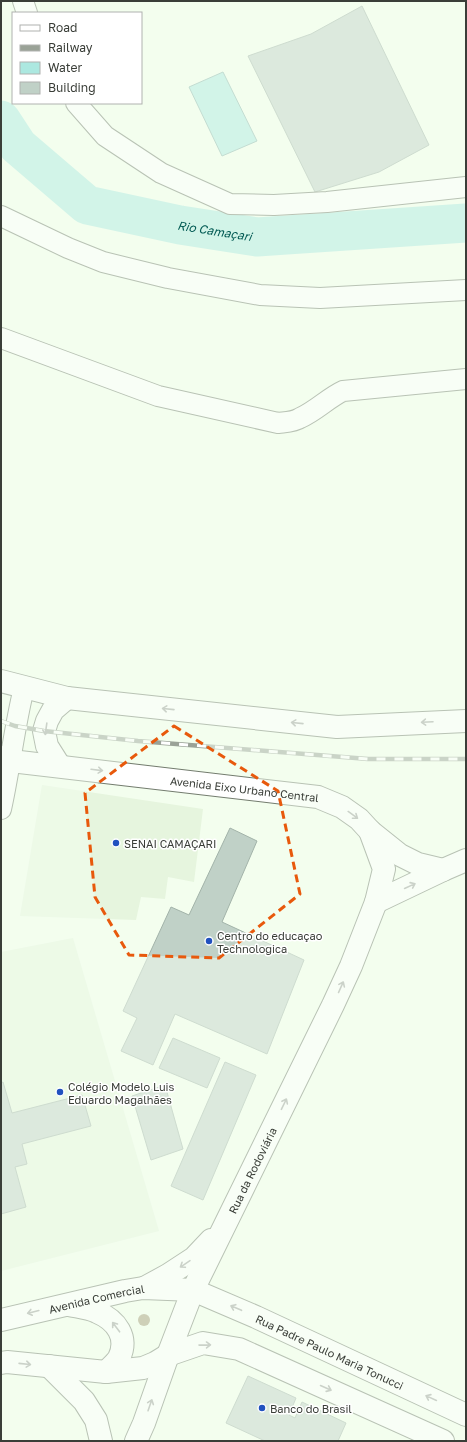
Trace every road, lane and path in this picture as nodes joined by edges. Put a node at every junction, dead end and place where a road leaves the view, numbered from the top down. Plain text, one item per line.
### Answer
1 (23, 1) edge
2 (27, 12) edge
3 (77, 104) edge
4 (466, 187) edge
5 (1, 216) edge
6 (466, 290) edge
7 (1, 338) edge
8 (466, 379) edge
9 (1, 681) edge
10 (24, 688) junction
11 (67, 698) junction
12 (466, 721) edge
13 (6, 759) edge
14 (59, 765) junction
15 (1, 809) edge
16 (370, 831) junction
17 (466, 860) edge
18 (443, 870) junction
19 (376, 902) junction
20 (223, 1227) junction
21 (143, 1288) junction
22 (193, 1290) junction
23 (64, 1304) junction
24 (1, 1320) edge
25 (168, 1355) junction
26 (1, 1363) edge
27 (49, 1366) junction
28 (106, 1372) junction
29 (466, 1415) edge
30 (101, 1441) edge
31 (136, 1441) edge
32 (443, 1441) edge

1 - 2 street
3 - 4 street
5 - 6 street
7 - 8 street
9 - 10 main road
10 - 11 main road
10 - 13 street
12 -> 11 main road
11 -> 14 main road
13 - 14 main road, Avenida Eixo Urbano Central
13 - 15 street
14 -> 16 main road, Avenida Eixo Urbano Central
16 - 18 main road, Avenida Eixo Urbano Central
16 - 19 main road, Rua da Rodoviária
17 - 18 main road
19 -> 18 main road
20 -> 19 main road, Rua da Rodoviária
20 -> 21 main road
20 - 22 main road, Rua da Rodoviária
21 - 22 main road, Avenida Comercial
21 - 23 main road, Avenida Comercial
22 - 25 main road, Rua da Rodoviária
29 -> 22 main road, Rua Padre Paulo Maria Tonucci
23 -> 24 main road, Avenida Comercial
28 -> 23 main road
25 - 28 main road
31 -> 25 main road, Rua da Rodoviária
25 -> 32 main road
26 -> 27 main road
27 - 28 main road
27 - 30 main road

